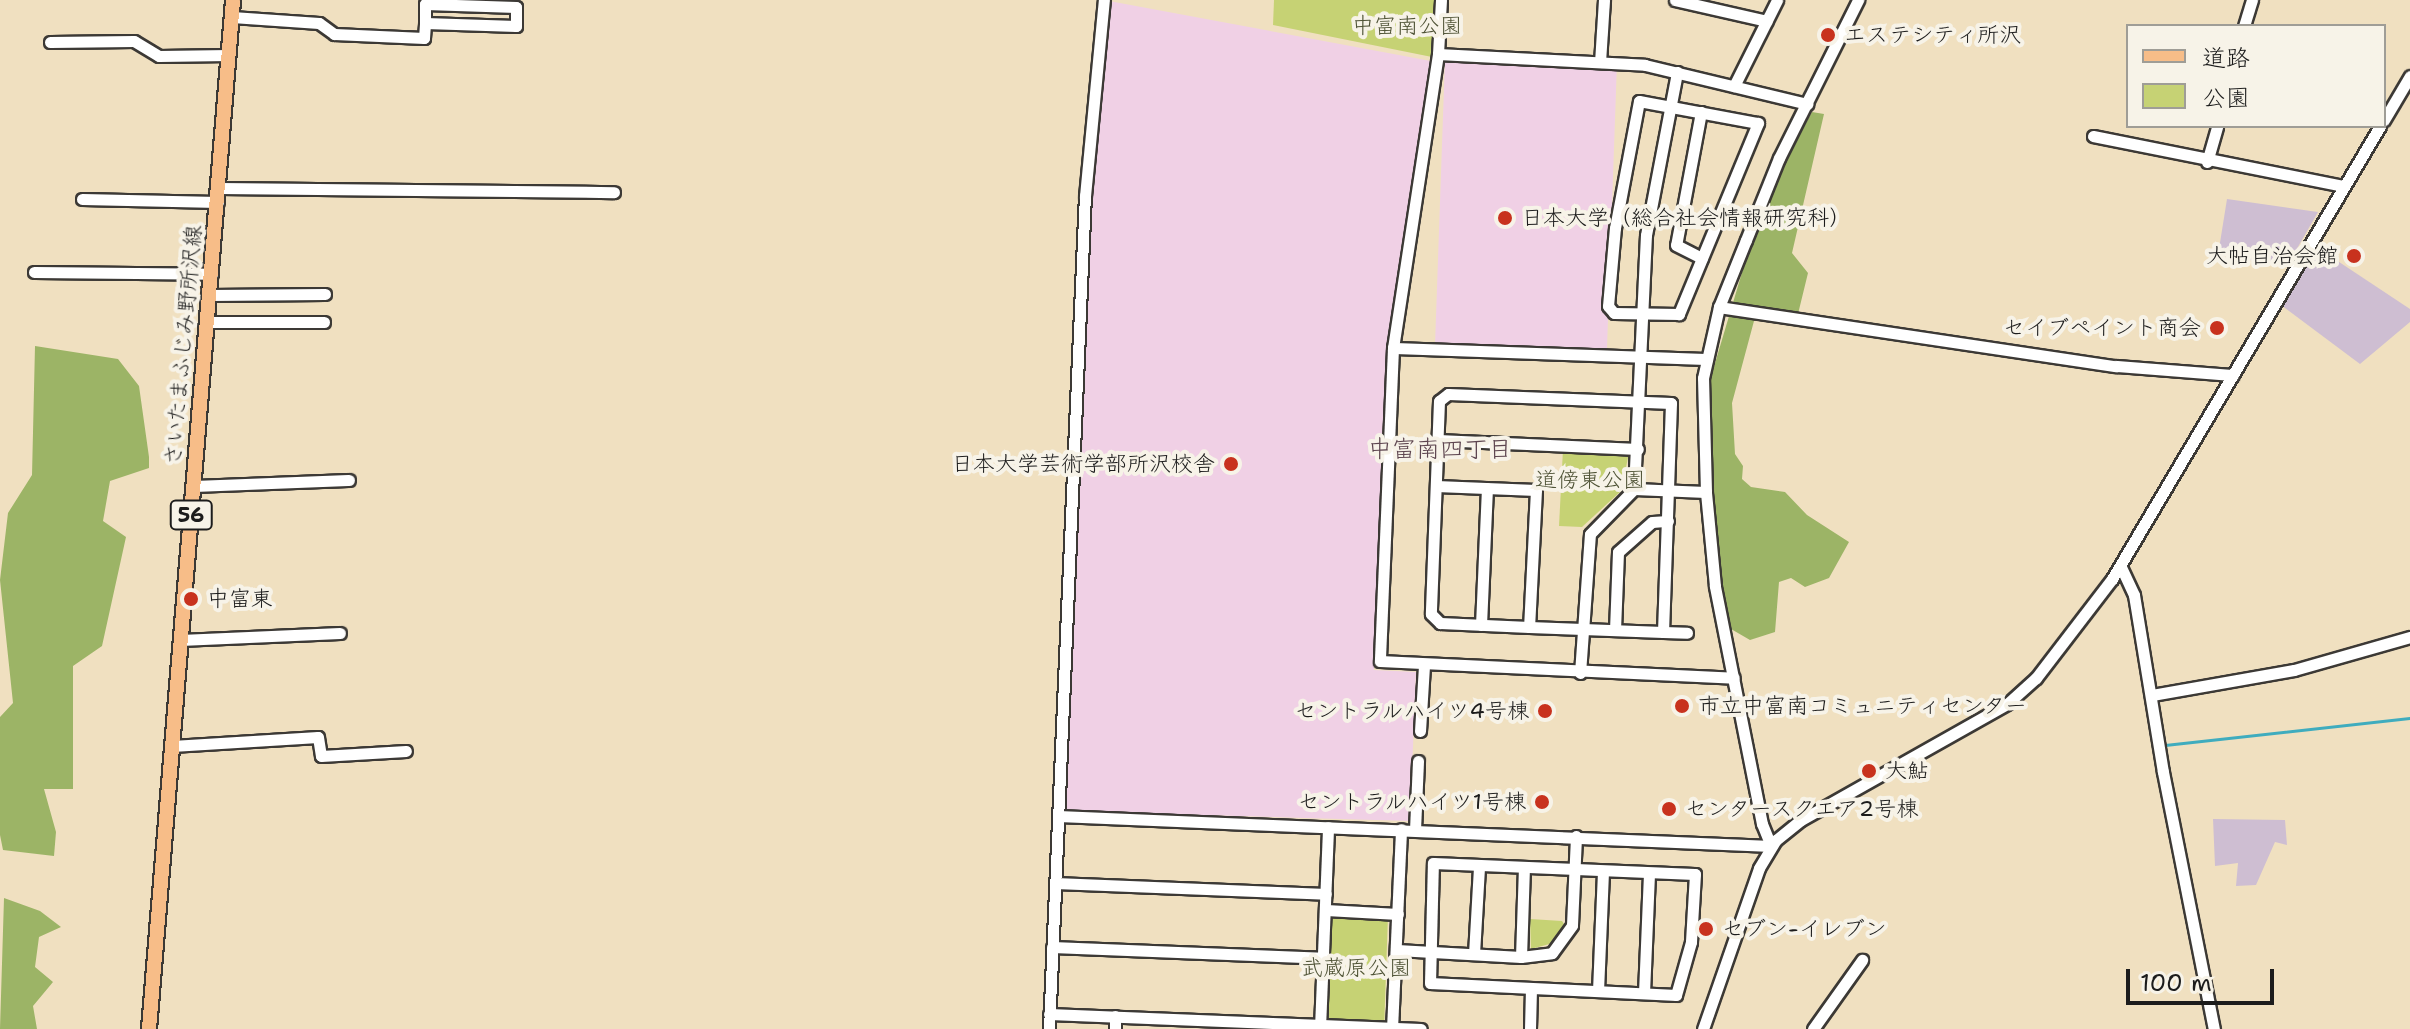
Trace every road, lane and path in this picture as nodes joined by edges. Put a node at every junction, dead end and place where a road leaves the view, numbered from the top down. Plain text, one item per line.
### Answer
1 (233, 0) edge
2 (1104, 0) edge
3 (1441, 0) edge
4 (1604, 0) edge
5 (1675, 0) edge
6 (1777, 0) edge
7 (1858, 0) edge
8 (2252, 0) edge
9 (232, 17) junction
10 (1767, 21) junction
11 (425, 23) junction
12 (2245, 24) edge
13 (50, 42) dead end
14 (1438, 54) junction
15 (229, 55) junction
16 (1600, 62) junction
17 (1677, 72) junction
18 (2410, 76) edge
19 (1734, 86) junction
20 (1807, 104) junction
21 (1671, 105) junction
22 (1701, 112) junction
23 (2386, 117) edge
24 (2216, 128) edge
25 (2379, 128) edge
26 (2093, 136) dead end
27 (2207, 162) junction
28 (2344, 186) junction
29 (614, 192) dead end
30 (219, 195) junction
31 (82, 199) dead end
32 (1702, 258) junction
33 (34, 272) dead end
34 (212, 274) junction
35 (325, 294) dead end
36 (210, 295) junction
37 (1719, 307) junction
38 (1643, 313) junction
39 (208, 322) junction
40 (324, 322) dead end
41 (1393, 348) junction
42 (1641, 357) junction
43 (1707, 359) junction
44 (2233, 375) junction
45 (1641, 401) junction
46 (1438, 440) junction
47 (1638, 449) junction
48 (349, 480) dead end
49 (193, 486) junction
50 (1436, 486) junction
51 (1487, 488) junction
52 (1634, 489) junction
53 (1668, 491) junction
54 (1706, 492) junction
55 (1668, 521) junction
56 (2121, 567) junction
57 (1481, 625) junction
58 (1529, 627) junction
59 (1582, 629) junction
60 (1615, 630) junction
61 (1663, 632) junction
62 (340, 633) dead end
63 (1687, 633) dead end
64 (2410, 637) edge
65 (180, 640) junction
66 (1424, 666) junction
67 (1580, 673) junction
68 (1734, 678) junction
69 (2152, 695) junction
70 (1420, 731) dead end
71 (172, 746) junction
72 (406, 751) dead end
73 (1418, 761) dead end
74 (1058, 816) junction
75 (1328, 827) junction
76 (1401, 829) junction
77 (1415, 830) junction
78 (1576, 836) junction
79 (1771, 846) junction
80 (1479, 866) junction
81 (1524, 868) junction
82 (1574, 870) junction
83 (1603, 871) junction
84 (1649, 873) junction
85 (1055, 883) junction
86 (1326, 894) junction
87 (1326, 910) junction
88 (1398, 914) junction
89 (1052, 947) junction
90 (1397, 950) junction
91 (1429, 952) junction
92 (1474, 954) junction
93 (1521, 957) junction
94 (1322, 958) junction
95 (1862, 960) dead end
96 (1531, 988) junction
97 (1598, 991) junction
98 (1644, 993) junction
99 (1049, 1014) junction
100 (1115, 1016) junction
101 (1183, 1024) edge
102 (1252, 1025) edge
103 (1320, 1027) edge
104 (149, 1029) edge
105 (1049, 1029) edge
106 (1115, 1029) edge
107 (1392, 1029) edge
108 (1421, 1029) edge
109 (1530, 1029) edge
110 (1703, 1029) edge
111 (1813, 1029) edge
112 (2214, 1029) edge

1 - 9 main road, さいたまふじみ野所沢線 / 56
2 - 74 street
3 - 14 street
4 - 16 street
5 - 10 street
6 - 10 street
7 - 20 street
8 - 12 street
9 - 11 street
9 - 15 main road, さいたまふじみ野所沢線 / 56
10 - 19 street
11 - 11 street
13 - 15 street
14 - 16 street
14 - 41 street
15 - 30 main road, さいたまふじみ野所沢線 / 56
16 - 17 street
17 - 19 street
17 - 21 street
18 - 23 street
19 - 20 street
20 - 37 street
21 - 22 street
21 - 38 street
21 - 38 street
22 - 32 street
22 - 32 street
24 - 27 street
25 - 28 street
26 - 27 street
27 - 28 street
28 - 44 street
29 - 30 street
30 - 31 street
30 - 34 main road, さいたまふじみ野所沢線 / 56
32 - 38 street
33 - 34 street
34 - 36 main road, さいたまふじみ野所沢線 / 56
35 - 36 street
36 - 39 main road, さいたまふじみ野所沢線 / 56
37 - 43 street
37 - 44 street
38 - 42 street
39 - 40 street
39 - 49 main road, さいたまふじみ野所沢線 / 56
41 - 42 street
41 - 66 street
42 - 43 street
42 - 45 street
43 - 54 street
44 - 56 street
45 - 46 street
45 - 47 street
45 - 53 street
46 - 47 street
46 - 50 street
47 - 52 street
48 - 49 street
49 - 65 main road, さいたまふじみ野所沢線 / 56
50 - 51 street
50 - 57 street
51 - 57 street
51 - 58 street
52 - 53 street
52 - 59 street
53 - 54 street
53 - 55 street
54 - 68 street
55 - 60 street
55 - 61 street
56 - 69 street
56 - 79 street
57 - 58 street
58 - 59 street
59 - 60 street
59 - 67 street
60 - 61 street
61 - 63 street
62 - 65 street
64 - 69 street
65 - 71 main road, さいたまふじみ野所沢線 / 56
66 - 67 street
66 - 70 street
67 - 68 street
68 - 79 street
69 - 112 street
71 - 72 street
71 - 104 main road, さいたまふじみ野所沢線 / 56
73 - 77 street
74 - 75 street
74 - 85 street
75 - 76 street
75 - 86 street
76 - 77 street
76 - 88 street
77 - 78 street
78 - 79 street
78 - 82 street
79 - 110 street
80 - 81 street
80 - 91 street
80 - 92 street
81 - 82 street
81 - 93 street
82 - 83 street
82 - 93 street
83 - 84 street
83 - 97 street
84 - 98 street
84 - 98 street
85 - 86 street
85 - 89 street
86 - 87 street
87 - 88 street
87 - 94 street
88 - 90 street
89 - 94 street
89 - 99 street
90 - 91 street
90 - 107 street
91 - 92 street
91 - 96 street
92 - 93 street
94 - 103 street
95 - 111 street
96 - 97 street
96 - 109 street
97 - 98 street
99 - 100 street
99 - 105 street
100 - 101 street
100 - 106 street
101 - 102 street
102 - 103 street
103 - 107 street
107 - 108 street

